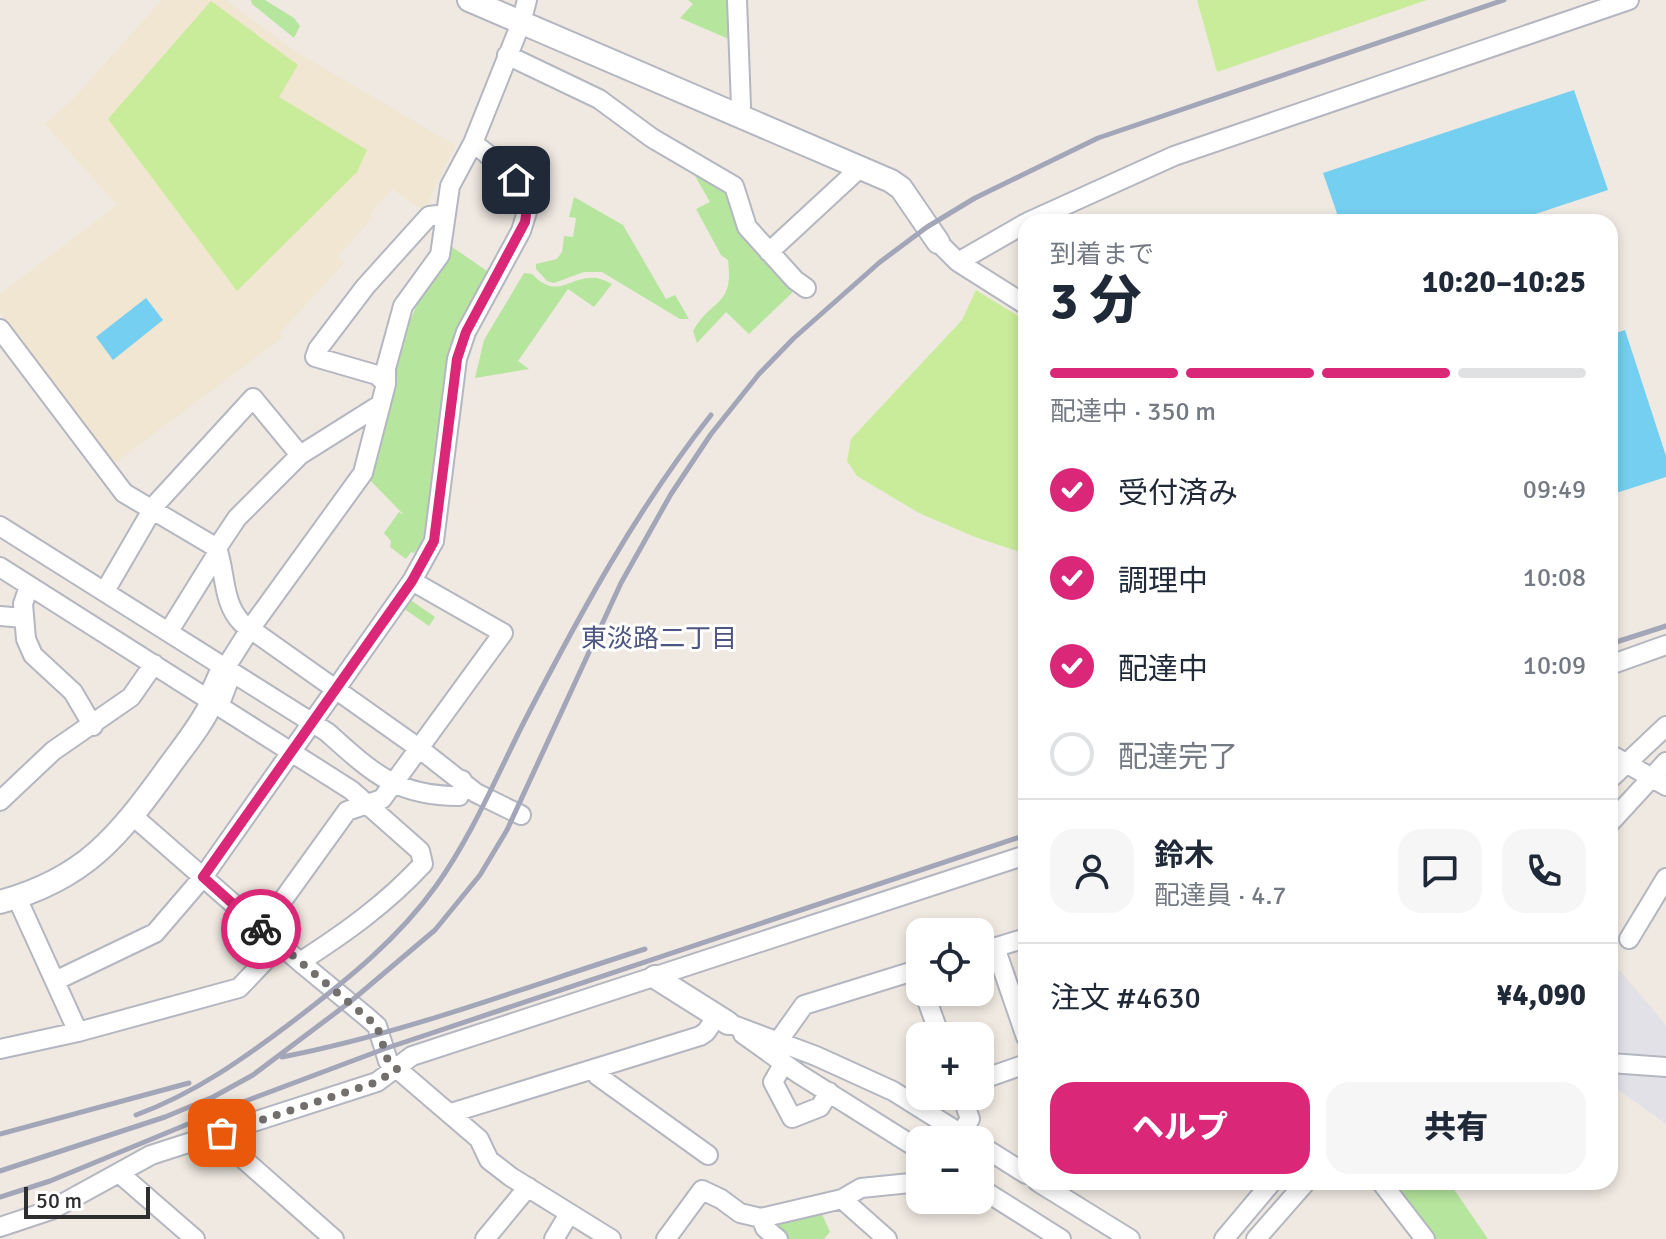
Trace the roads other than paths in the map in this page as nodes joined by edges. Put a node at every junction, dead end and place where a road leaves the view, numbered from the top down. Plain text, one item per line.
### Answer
1 (469, 0) edge
2 (527, 0) edge
3 (737, 0) edge
4 (1629, 0) edge
5 (521, 23) junction
6 (507, 55) junction
7 (738, 115) junction
8 (473, 143) junction
9 (861, 167) junction
10 (446, 214) junction
11 (1047, 214) edge
12 (1018, 228) edge
13 (938, 242) joint
14 (769, 252) junction
15 (958, 262) junction
16 (806, 288) dead end
17 (1018, 300) edge
18 (3, 339) edge
19 (386, 384) junction
20 (381, 404) junction
21 (300, 455) junction
22 (152, 510) junction
23 (0, 526) edge
24 (218, 550) junction
25 (0, 567) edge
26 (412, 581) junction
27 (29, 586) junction
28 (105, 591) junction
29 (0, 616) edge
30 (23, 618) junction
31 (250, 629) junction
32 (169, 631) junction
33 (1666, 645) edge
34 (1618, 662) edge
35 (154, 664) junction
36 (226, 667) junction
37 (336, 688) junction
38 (212, 702) junction
39 (312, 722) junction
40 (93, 726) junction
41 (1666, 726) edge
42 (420, 749) junction
43 (292, 752) junction
44 (1618, 758) edge
45 (1666, 762) edge
46 (365, 765) junction
47 (462, 780) junction
48 (1658, 781) edge
49 (394, 785) junction
50 (351, 790) junction
51 (0, 801) edge
52 (369, 804) junction
53 (521, 815) dead end
54 (133, 816) junction
55 (1618, 816) edge
56 (1018, 858) edge
57 (203, 877) junction
58 (1666, 878) edge
59 (8, 900) edge
60 (262, 929) junction
61 (1629, 939) dead end
62 (1018, 940) edge
63 (280, 945) junction
64 (994, 947) edge
65 (300, 962) junction
66 (994, 965) edge
67 (655, 977) junction
68 (906, 977) edge
69 (55, 981) junction
70 (1018, 1019) edge
71 (722, 1020) junction
72 (78, 1032) junction
73 (0, 1049) edge
74 (777, 1053) junction
75 (1618, 1064) edge
76 (1018, 1067) edge
77 (1666, 1067) edge
78 (397, 1069) junction
79 (593, 1069) junction
80 (994, 1075) edge
81 (829, 1092) junction
82 (451, 1113) junction
83 (945, 1126) edge
84 (222, 1133) junction
85 (906, 1141) edge
86 (994, 1154) edge
87 (708, 1155) dead end
88 (1018, 1169) edge
89 (119, 1173) junction
90 (906, 1183) edge
91 (528, 1187) junction
92 (1051, 1190) edge
93 (1265, 1190) edge
94 (1299, 1190) edge
95 (1387, 1190) edge
96 (994, 1197) edge
97 (842, 1199) junction
98 (569, 1214) junction
99 (761, 1218) junction
100 (0, 1227) edge
101 (195, 1239) edge
102 (334, 1239) edge
103 (485, 1239) edge
104 (554, 1239) edge
105 (611, 1239) edge
106 (666, 1239) edge
107 (778, 1239) edge
108 (887, 1239) edge
109 (1061, 1239) edge
110 (1130, 1239) edge
111 (1224, 1239) edge
112 (1256, 1239) edge
113 (1425, 1239) edge

1 - 5 street
2 - 5 street
3 - 7 street
4 - 11 street
5 - 6 street
5 - 7 street
6 - 8 street
6 - 14 street
7 - 9 street
8 - 10 street
8 - 26 street
9 - 13 street
9 - 14 street
10 - 19 street
10 - 19 street
12 - 15 street
13 - 15 street
14 - 16 street
15 - 17 street
18 - 22 street
19 - 20 street
20 - 21 street
20 - 31 street
21 - 22 street
21 - 24 street
22 - 24 street
22 - 28 street
23 - 28 street
24 - 31 street
24 - 32 street
25 - 27 street
26 - 37 street
26 - 42 street
27 - 30 street
27 - 35 street
28 - 32 street
29 - 30 street
30 - 40 street
31 - 36 street
31 - 37 street
32 - 36 street
33 - 34 street
35 - 38 street
35 - 40 street
36 - 38 street
36 - 39 street
37 - 39 street
37 - 42 street
38 - 43 street
38 - 54 street
39 - 43 street
39 - 46 street
40 - 51 street
41 - 44 street
42 - 47 street
42 - 49 street
43 - 50 street
43 - 57 street
44 - 48 street
45 - 48 street
46 - 49 street
46 - 50 street
47 - 49 street
47 - 53 street
48 - 55 street
49 - 52 street
50 - 52 street
52 - 60 street
52 - 65 street
54 - 57 street
54 - 59 street
56 - 67 street
57 - 60 street
57 - 69 street
58 - 61 street
59 - 69 street
60 - 63 street
62 - 64 street
63 - 65 street
63 - 72 street
65 - 78 street
66 - 70 street
67 - 71 street
67 - 78 street
68 - 74 street
69 - 72 street
71 - 74 street
71 - 79 street
72 - 73 street
74 - 81 street
74 - 81 street
74 - 83 street
75 - 77 street
76 - 80 street
78 - 82 street
78 - 84 street
79 - 82 street
79 - 87 street
81 - 85 street
82 - 91 street
84 - 89 street
84 - 102 street
86 - 88 street
89 - 100 street
89 - 101 street
90 - 97 street
91 - 98 street
91 - 103 street
92 - 110 street
93 - 111 street
94 - 112 street
95 - 113 street
96 - 109 street
97 - 99 street
97 - 108 street
98 - 104 street
98 - 105 street
99 - 106 street
99 - 107 street

